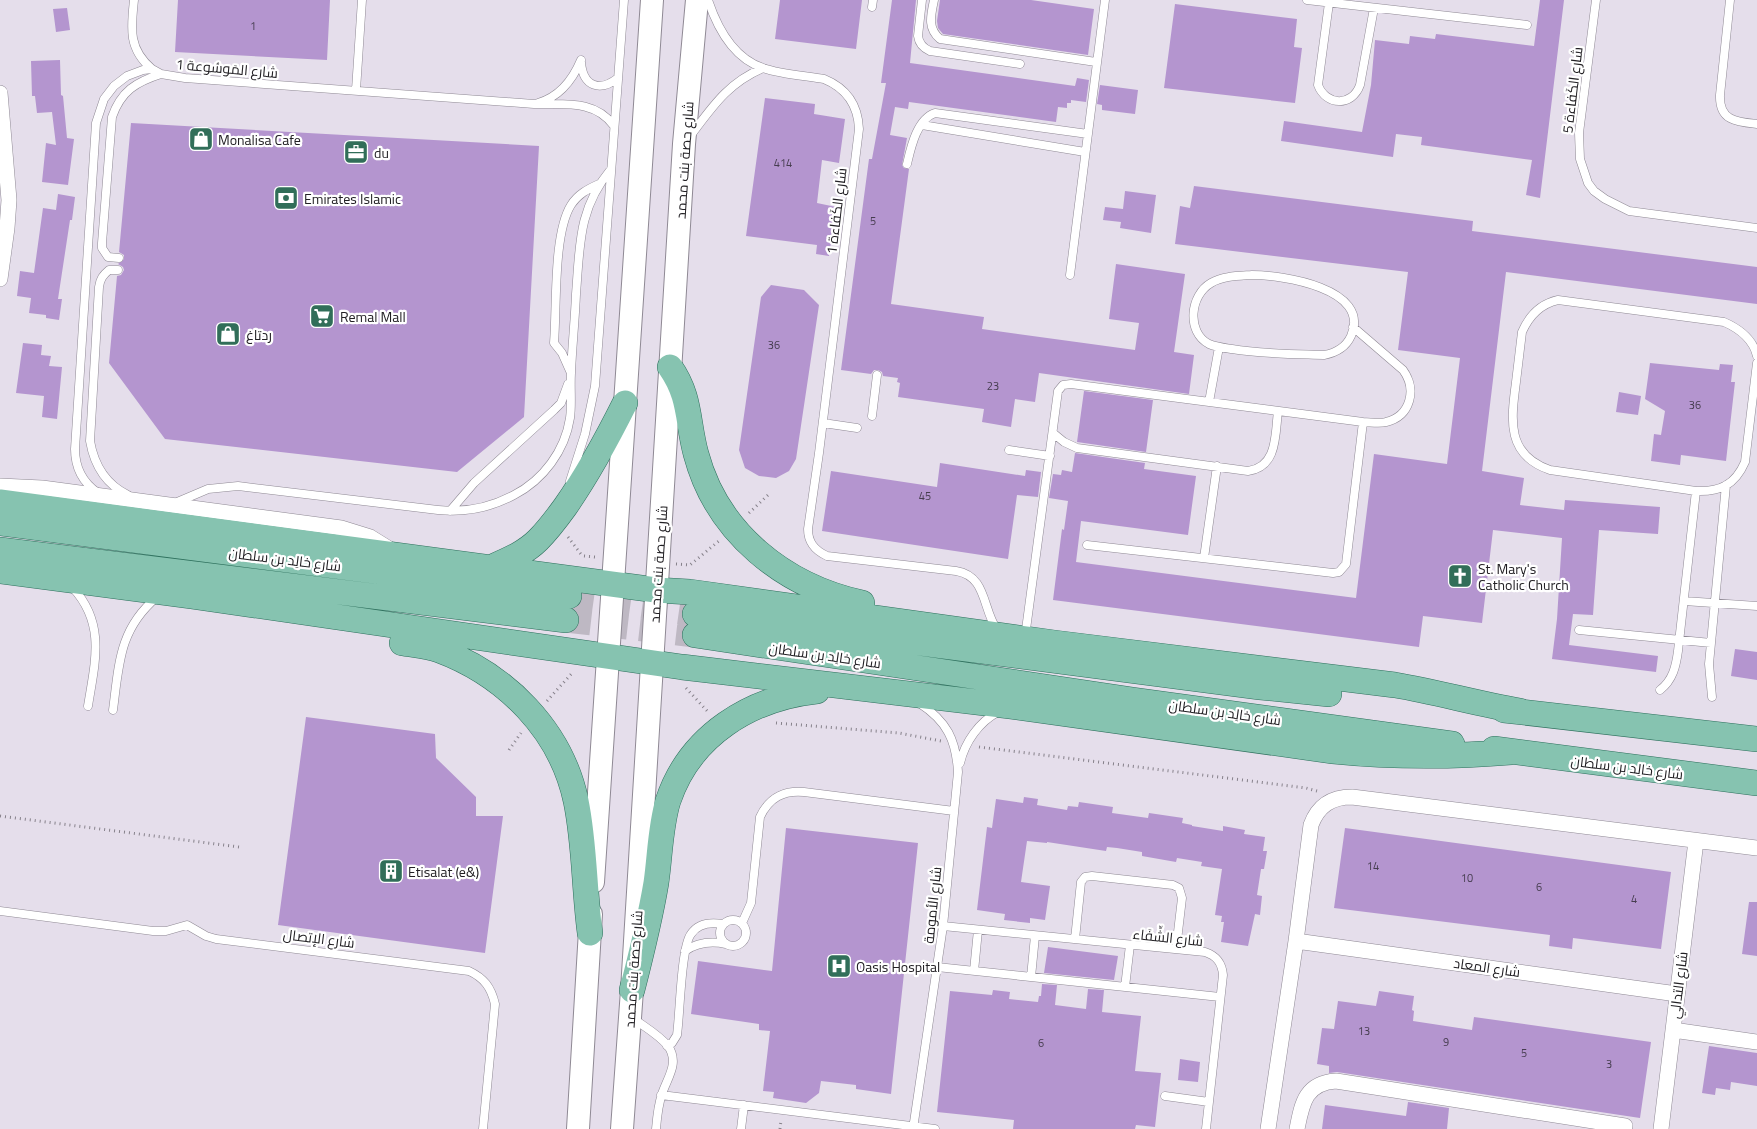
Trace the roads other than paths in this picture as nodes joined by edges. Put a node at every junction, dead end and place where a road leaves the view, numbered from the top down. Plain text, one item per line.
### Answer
1 (134, 0) edge
2 (362, 0) edge
3 (624, 0) edge
4 (652, 0) edge
5 (696, 0) edge
6 (708, 0) edge
7 (922, 0) edge
8 (934, 0) edge
9 (1105, 0) edge
10 (1307, 0) edge
11 (1596, 0) edge
12 (1730, 0) edge
13 (1329, 2) junction
14 (1374, 8) junction
15 (1527, 25) dead end
16 (1096, 62) junction
17 (1020, 64) dead end
18 (763, 68) junction
19 (152, 69) junction
20 (161, 74) junction
21 (618, 78) junction
22 (356, 90) junction
23 (0, 92) edge
24 (534, 104) junction
25 (922, 124) junction
26 (1757, 124) edge
27 (614, 126) junction
28 (1088, 134) junction
29 (684, 144) junction
30 (1085, 152) junction
31 (907, 164) dead end
32 (611, 169) junction
33 (4, 180) edge
34 (599, 184) junction
35 (1757, 228) edge
36 (119, 258) dead end
37 (118, 270) dead end
38 (1070, 275) dead end
39 (0, 279) edge
40 (1353, 327) junction
41 (1219, 347) junction
42 (1757, 356) edge
43 (1757, 363) edge
44 (670, 368) junction
45 (571, 374) junction
46 (878, 375) dead end
47 (1209, 402) junction
48 (625, 404) junction
49 (1278, 411) junction
50 (872, 416) dead end
51 (1363, 422) junction
52 (823, 423) junction
53 (857, 428) dead end
54 (1053, 433) junction
55 (1008, 450) dead end
56 (1050, 456) junction
57 (1217, 466) junction
58 (1726, 485) junction
59 (0, 486) edge
60 (1696, 491) junction
61 (105, 496) junction
62 (141, 501) junction
63 (0, 502) edge
64 (171, 505) junction
65 (450, 511) junction
66 (562, 511) junction
67 (0, 522) edge
68 (1087, 545) dead end
69 (0, 550) edge
70 (398, 555) junction
71 (1204, 558) junction
72 (492, 568) junction
73 (0, 570) edge
74 (64, 580) junction
75 (613, 584) junction
76 (656, 590) junction
77 (163, 592) junction
78 (192, 596) junction
79 (1684, 601) junction
80 (1715, 603) junction
81 (1757, 606) edge
82 (923, 625) junction
83 (1579, 630) dead end
84 (1013, 637) junction
85 (1679, 640) junction
86 (1711, 643) junction
87 (652, 663) junction
88 (608, 666) junction
89 (852, 687) junction
90 (1660, 690) dead end
91 (900, 693) junction
92 (1712, 697) dead end
93 (88, 706) dead end
94 (1010, 706) junction
95 (113, 710) dead end
96 (1520, 711) junction
97 (1750, 736) edge
98 (1511, 752) junction
99 (958, 772) junction
100 (1757, 783) edge
101 (954, 811) junction
102 (1696, 841) junction
103 (1757, 848) edge
104 (0, 911) edge
105 (742, 923) junction
106 (723, 924) junction
107 (943, 926) junction
108 (978, 930) junction
109 (590, 933) junction
110 (1035, 936) junction
111 (1075, 939) junction
112 (1296, 940) junction
113 (726, 944) junction
114 (1130, 945) junction
115 (1176, 950) junction
116 (685, 951) junction
117 (937, 967) junction
118 (974, 971) junction
119 (1031, 977) junction
120 (1125, 987) junction
121 (632, 990) junction
122 (1677, 994) junction
123 (1220, 997) junction
124 (630, 1016) junction
125 (1673, 1030) junction
126 (1757, 1042) edge
127 (667, 1046) junction
128 (661, 1095) junction
129 (1165, 1096) dead end
130 (1209, 1102) junction
131 (744, 1105) junction
132 (1625, 1126) dead end
133 (914, 1128) edge
134 (483, 1129) edge
135 (578, 1129) edge
136 (622, 1129) edge
137 (656, 1129) edge
138 (742, 1129) edge
139 (935, 1129) edge
140 (1206, 1129) edge
141 (1268, 1129) edge
142 (1297, 1129) edge
143 (1661, 1129) edge

1 - 19 lane
2 - 22 lane
3 - 21 lane
4 - 48 main road
5 - 29 main road, شارع حصة بنت محمد
6 - 18 lane, شارع الكَفاءة 1
7 - 17 lane
8 - 16 lane
9 - 16 lane
10 - 13 lane
11 - 35 lane, شارع الكَفاءة 5
12 - 26 lane
13 - 14 lane
13 - 14 lane
14 - 15 lane
16 - 28 lane
18 - 29 lane
18 - 52 lane, شارع الكَفاءة 1
19 - 20 lane, شارع المَوسُوعة 1
19 - 61 lane
20 - 22 lane, شارع المَوسُوعة 1
20 - 36 lane
21 - 24 lane
21 - 27 lane
22 - 24 lane, شارع المَوسُوعة 1
23 - 33 street
24 - 27 lane, شارع المَوسُوعة 1
25 - 28 lane
25 - 30 lane
25 - 31 lane
27 - 32 lane
28 - 30 lane
29 - 44 main road, شارع حصة بنت محمد
30 - 38 lane
32 - 34 lane
32 - 66 lane
33 - 39 street
34 - 45 lane
34 - 45 lane
37 - 62 lane
40 - 41 lane
40 - 41 lane
40 - 51 lane
41 - 47 lane
42 - 60 lane
43 - 58 lane
44 - 76 main road, شارع حصة بنت محمد
44 - 82 main road
45 - 65 lane
45 - 65 lane
46 - 50 lane
47 - 49 lane
47 - 54 lane
48 - 66 main road
48 - 75 main road
49 - 51 lane
49 - 57 lane
51 - 71 lane
52 - 53 lane
52 - 84 lane, شارع الكَفاءة 1
54 - 56 lane
54 - 57 lane
55 - 56 lane
56 - 84 lane
57 - 71 lane
58 - 60 lane
58 - 80 lane
59 - 61 street
60 - 79 lane
61 - 62 street
62 - 64 street
63 - 70 main road
64 - 65 lane
64 - 70 street
66 - 72 main road
67 - 69 main road, شارع خالِد بن سلطان
68 - 71 lane
70 - 72 main road
72 - 75 main road
73 - 74 main road
74 - 77 main road
74 - 93 lane
75 - 76 main road
75 - 88 main road
76 - 82 main road
76 - 87 main road, شارع حصة بنت محمد
77 - 78 main road
77 - 95 lane
78 - 88 main road
78 - 109 main road
79 - 80 lane
79 - 85 lane
80 - 81 lane
80 - 86 lane
82 - 84 main road
83 - 85 lane
84 - 96 main road
85 - 86 lane
85 - 90 lane
86 - 92 lane
87 - 88 main road
87 - 89 main road
87 - 121 main road, شارع حصة بنت محمد
88 - 109 main road
89 - 91 main road
89 - 121 main road
91 - 94 main road
91 - 99 lane, شارع الأمومة
94 - 98 main road
94 - 99 lane, شارع الأمومة
96 - 97 main road, شارع خالِد بن سلطان
96 - 98 main road, شارع خالِد بن سلطان
98 - 100 main road, شارع خالِد بن سلطان
99 - 101 lane, شارع الأمومة
101 - 105 lane
101 - 107 lane, شارع الأمومة
102 - 103 street
102 - 112 street
102 - 122 street, شارع التدالي
104 - 134 lane, شارع الإتصال
105 - 106 lane
105 - 113 lane
106 - 113 lane
106 - 116 lane
107 - 108 lane, شارع الشِّفَاء
107 - 117 lane, شارع الأمومة
108 - 110 lane, شارع الشِّفَاء
108 - 118 lane
109 - 135 main road
110 - 111 lane, شارع الشِّفَاء
110 - 119 lane
111 - 114 lane, شارع الشِّفَاء
111 - 115 lane
112 - 122 street, شارع المعاد
112 - 141 street
113 - 116 lane
114 - 115 lane, شارع الشِّفَاء
114 - 120 lane
115 - 123 lane, شارع الشِّفَاء
116 - 127 lane
117 - 118 lane
117 - 133 lane, شارع الأمومة
118 - 119 lane
119 - 120 lane
120 - 123 lane
121 - 124 main road, شارع حصة بنت محمد
122 - 125 street, شارع التدالي
123 - 130 lane, شارع الشِّفَاء
124 - 127 lane
124 - 136 main road, شارع حصة بنت محمد
125 - 126 street
125 - 143 street, شارع التدالي
127 - 128 lane
128 - 131 lane
128 - 137 lane
129 - 130 lane
130 - 140 lane, شارع الشِّفَاء
131 - 133 lane
131 - 138 lane
132 - 142 street
133 - 139 lane

